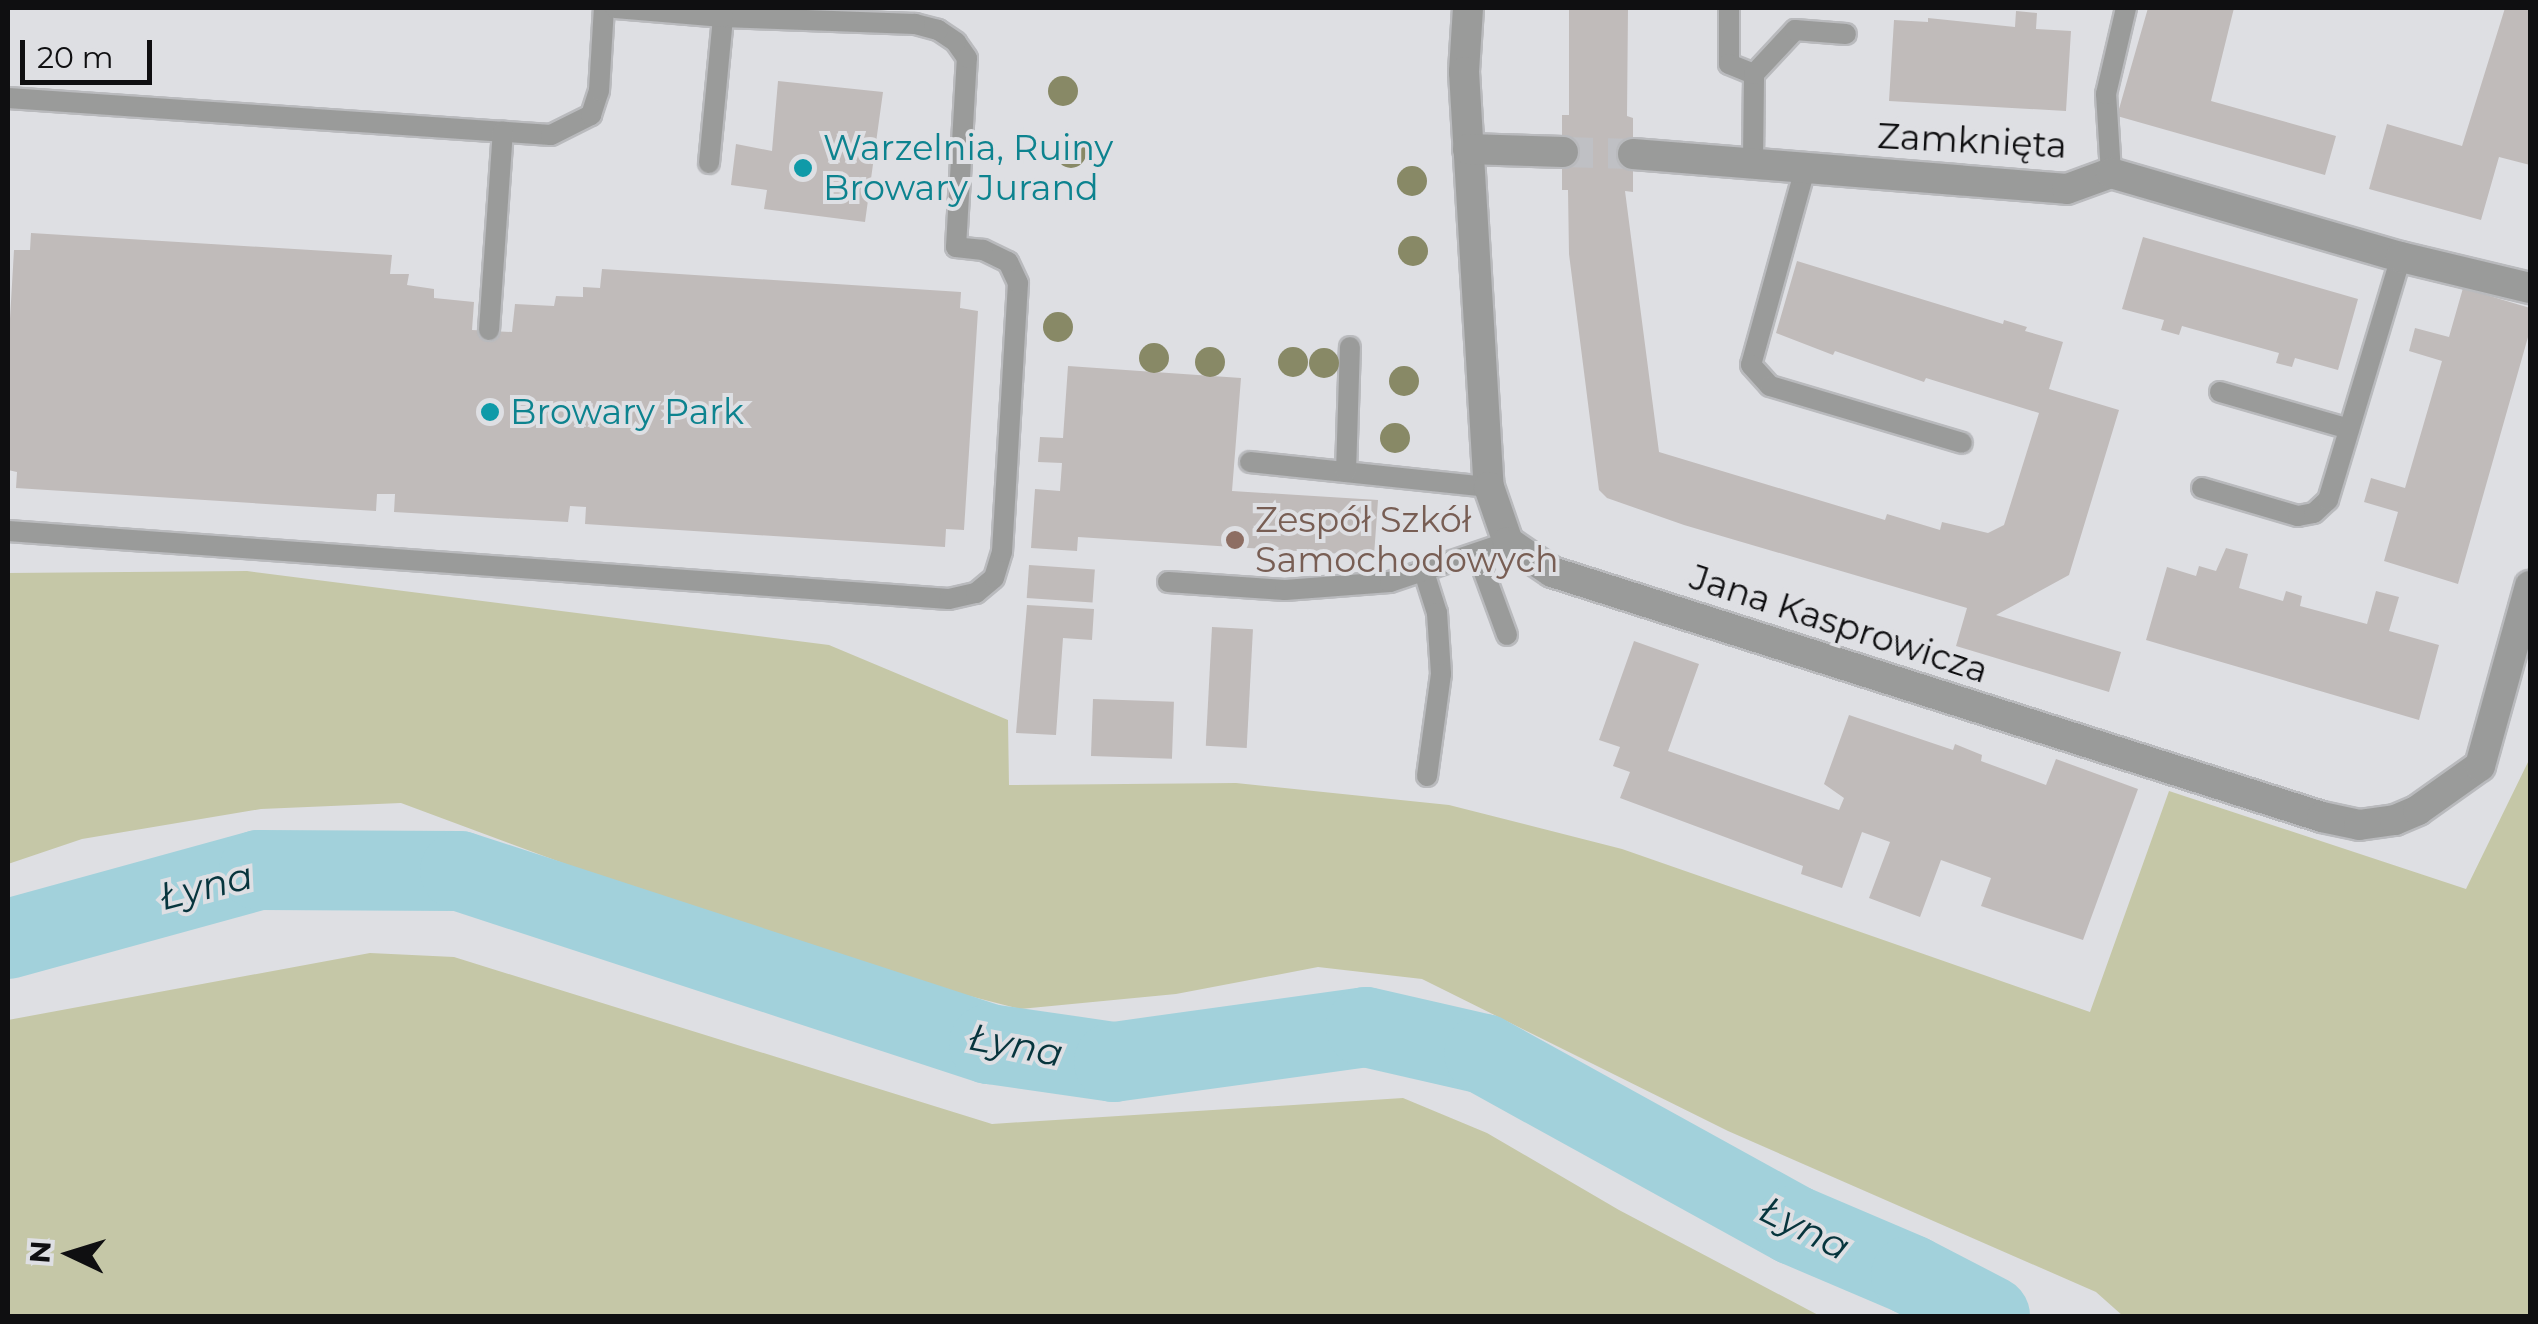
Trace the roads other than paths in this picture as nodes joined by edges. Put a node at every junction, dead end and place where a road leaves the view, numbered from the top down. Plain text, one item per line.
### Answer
1 (604, 8) edge
2 (614, 8) edge
3 (1468, 8) edge
4 (1730, 8) edge
5 (2126, 8) edge
6 (724, 17) junction
7 (1846, 34) dead end
8 (1754, 74) junction
9 (8, 98) edge
10 (503, 131) junction
11 (1468, 149) junction
12 (1563, 152) tunnel mouth
13 (1633, 154) tunnel mouth
14 (1753, 160) junction
15 (709, 162) dead end
16 (1805, 169) junction
17 (2111, 173) junction
18 (2401, 258) junction
19 (2530, 288) edge
20 (489, 330) dead end
21 (1350, 348) dead end
22 (2220, 392) dead end
23 (2349, 430) junction
24 (1962, 443) dead end
25 (1250, 462) dead end
26 (1346, 472) junction
27 (1490, 487) junction
28 (2202, 488) dead end
29 (8, 531) edge
30 (1508, 542) junction
31 (1478, 556) junction
32 (1424, 572) junction
33 (1168, 582) dead end
34 (2530, 586) edge
35 (1507, 635) dead end
36 (1427, 776) dead end

1 - 10 lane
2 - 6 lane
3 - 11 street
4 - 8 lane
5 - 17 lane
6 - 15 lane
6 - 29 lane
7 - 8 lane
8 - 14 lane
9 - 10 lane
10 - 20 lane
11 - 12 street
11 - 27 street
13 - 14 street, Zamknięta
14 - 16 street, Zamknięta
16 - 17 street, Zamknięta
16 - 24 lane
17 - 18 street, Zamknięta
18 - 19 street, Zamknięta
18 - 23 lane
21 - 26 lane
22 - 23 lane
23 - 28 lane
25 - 26 lane
26 - 27 lane
27 - 30 street
30 - 31 lane
30 - 34 street, Jana Kasprowicza
31 - 32 lane
31 - 35 lane
32 - 33 lane
32 - 36 lane

